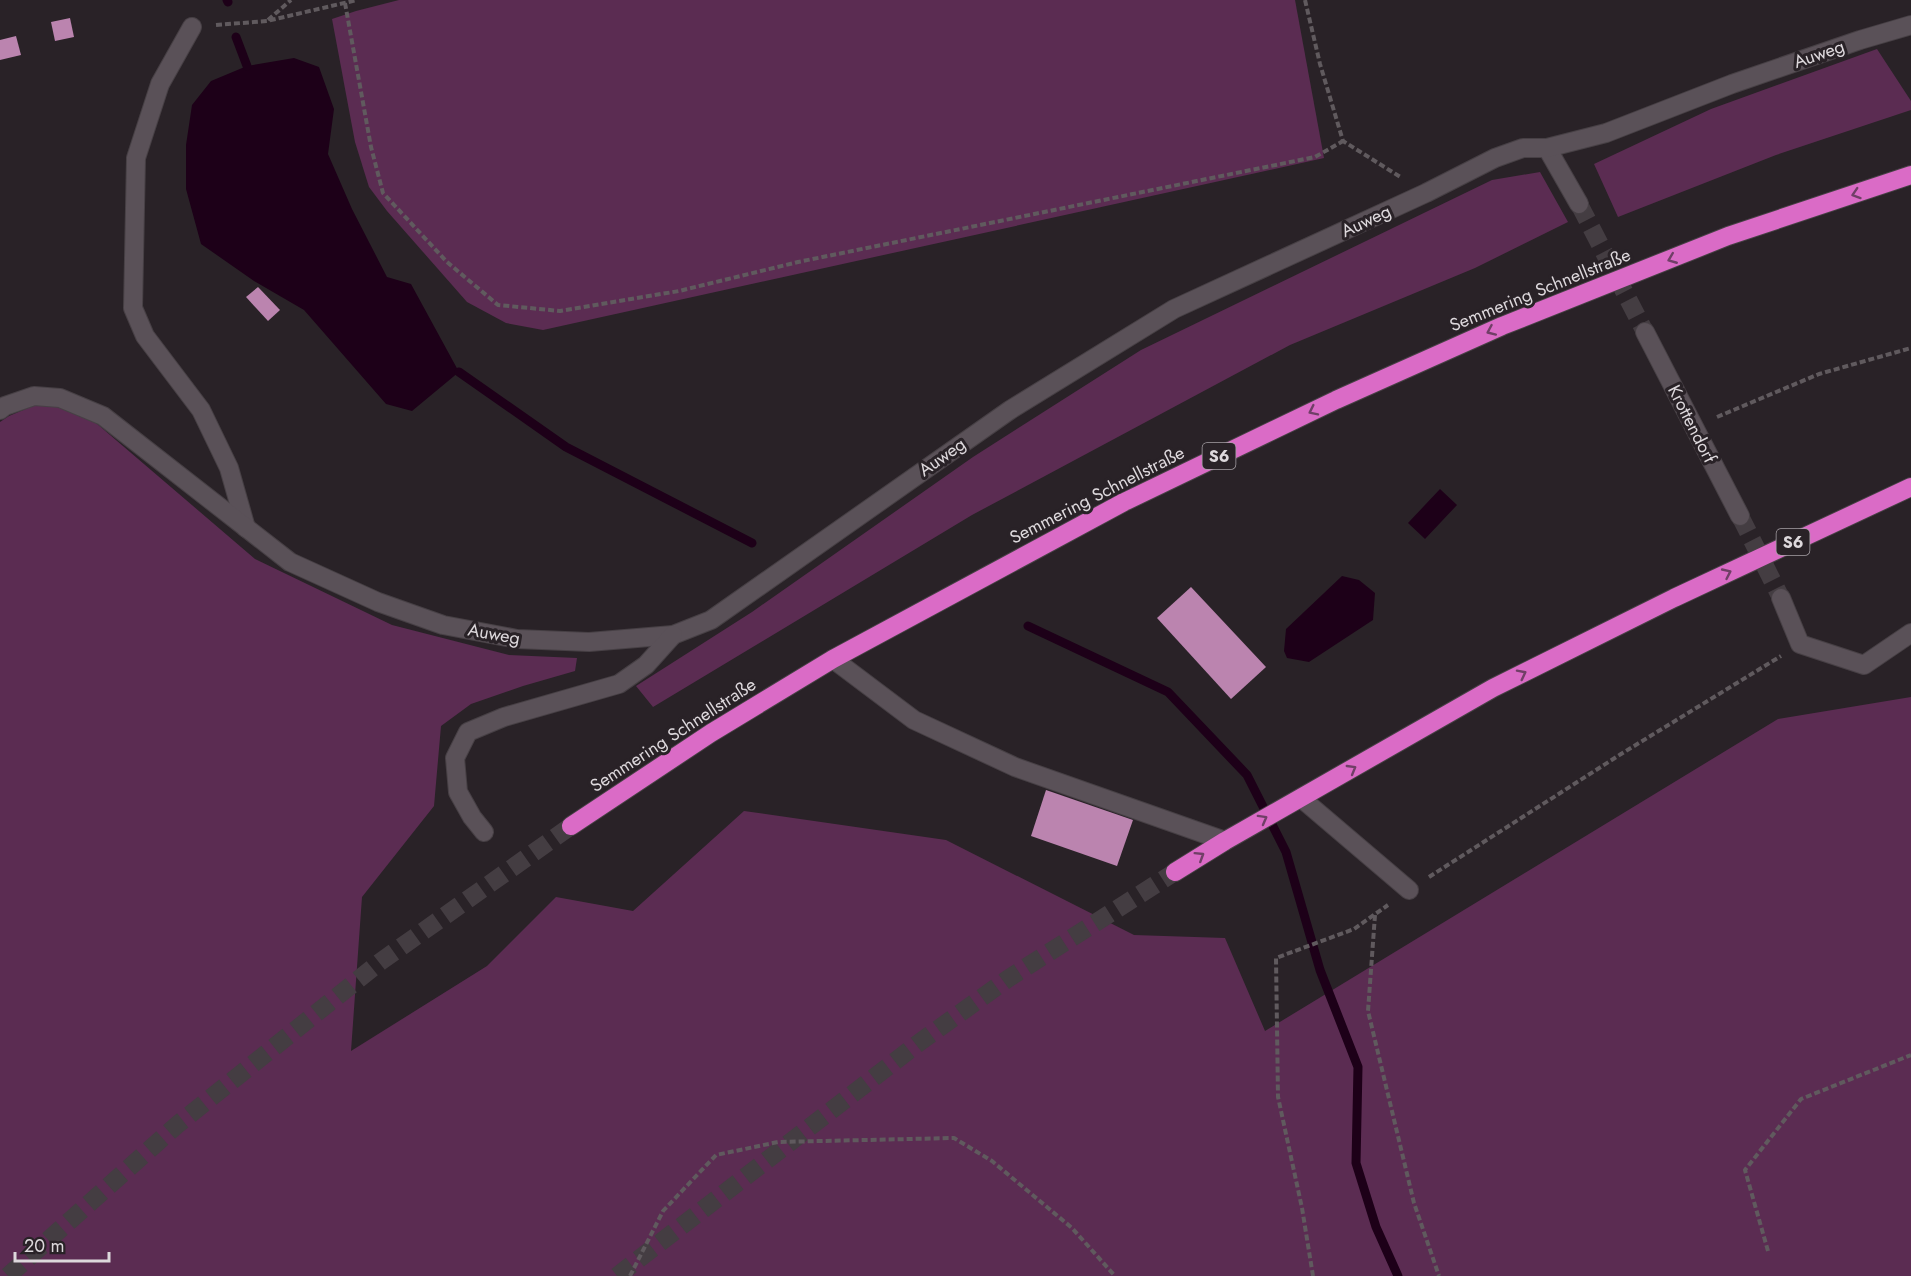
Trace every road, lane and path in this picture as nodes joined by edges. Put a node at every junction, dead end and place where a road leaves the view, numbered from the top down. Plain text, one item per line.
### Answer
1 (291, 0) edge
2 (357, 0) edge
3 (1305, 0) edge
4 (345, 3) junction
5 (267, 21) junction
6 (1911, 25) edge
7 (192, 27) joint
8 (1343, 141) junction
9 (1547, 148) junction
10 (1911, 175) edge
11 (1426, 193) junction
12 (1579, 204) tunnel mouth
13 (1645, 332) tunnel mouth
14 (1911, 348) edge
15 (0, 410) edge
16 (1694, 427) junction
17 (1911, 487) edge
18 (1740, 516) tunnel mouth
19 (246, 528) junction
20 (1781, 598) tunnel mouth
21 (1911, 633) edge
22 (673, 635) junction
23 (1800, 644) junction
24 (833, 659) junction
25 (1301, 798) junction
26 (571, 826) tunnel mouth
27 (484, 832) dead end
28 (1225, 841) junction
29 (1175, 872) tunnel mouth
30 (1409, 890) junction
31 (1375, 915) junction
32 (1911, 1055) edge
33 (1768, 1251) dead end
34 (630, 1276) edge
35 (1115, 1276) edge
36 (1312, 1276) edge
37 (1439, 1276) edge

1 - 5 path
2 - 4 path
3 - 8 path
4 - 5 path
4 - 8 path
5 - 7 path
6 - 9 street, Auweg
7 - 19 street
8 - 11 path
9 - 11 street, Auweg
9 - 12 street
10 -> 24 highway, Semmering Schnellstraße / S6
11 - 22 street, Auweg
13 - 16 street, Krottendorf
14 - 16 path
15 - 19 street, Auweg
16 - 18 street, Krottendorf
25 -> 17 highway, S6
19 - 22 street, Auweg
20 - 23 street
21 - 23 street
22 - 27 street
23 - 30 path
24 - 26 highway, Semmering Schnellstraße / S6
24 - 28 street
28 -> 25 highway, S6
25 - 30 street
29 -> 28 highway, S6
30 - 31 path
31 - 36 path
31 - 37 path
32 - 33 path
34 - 35 path

